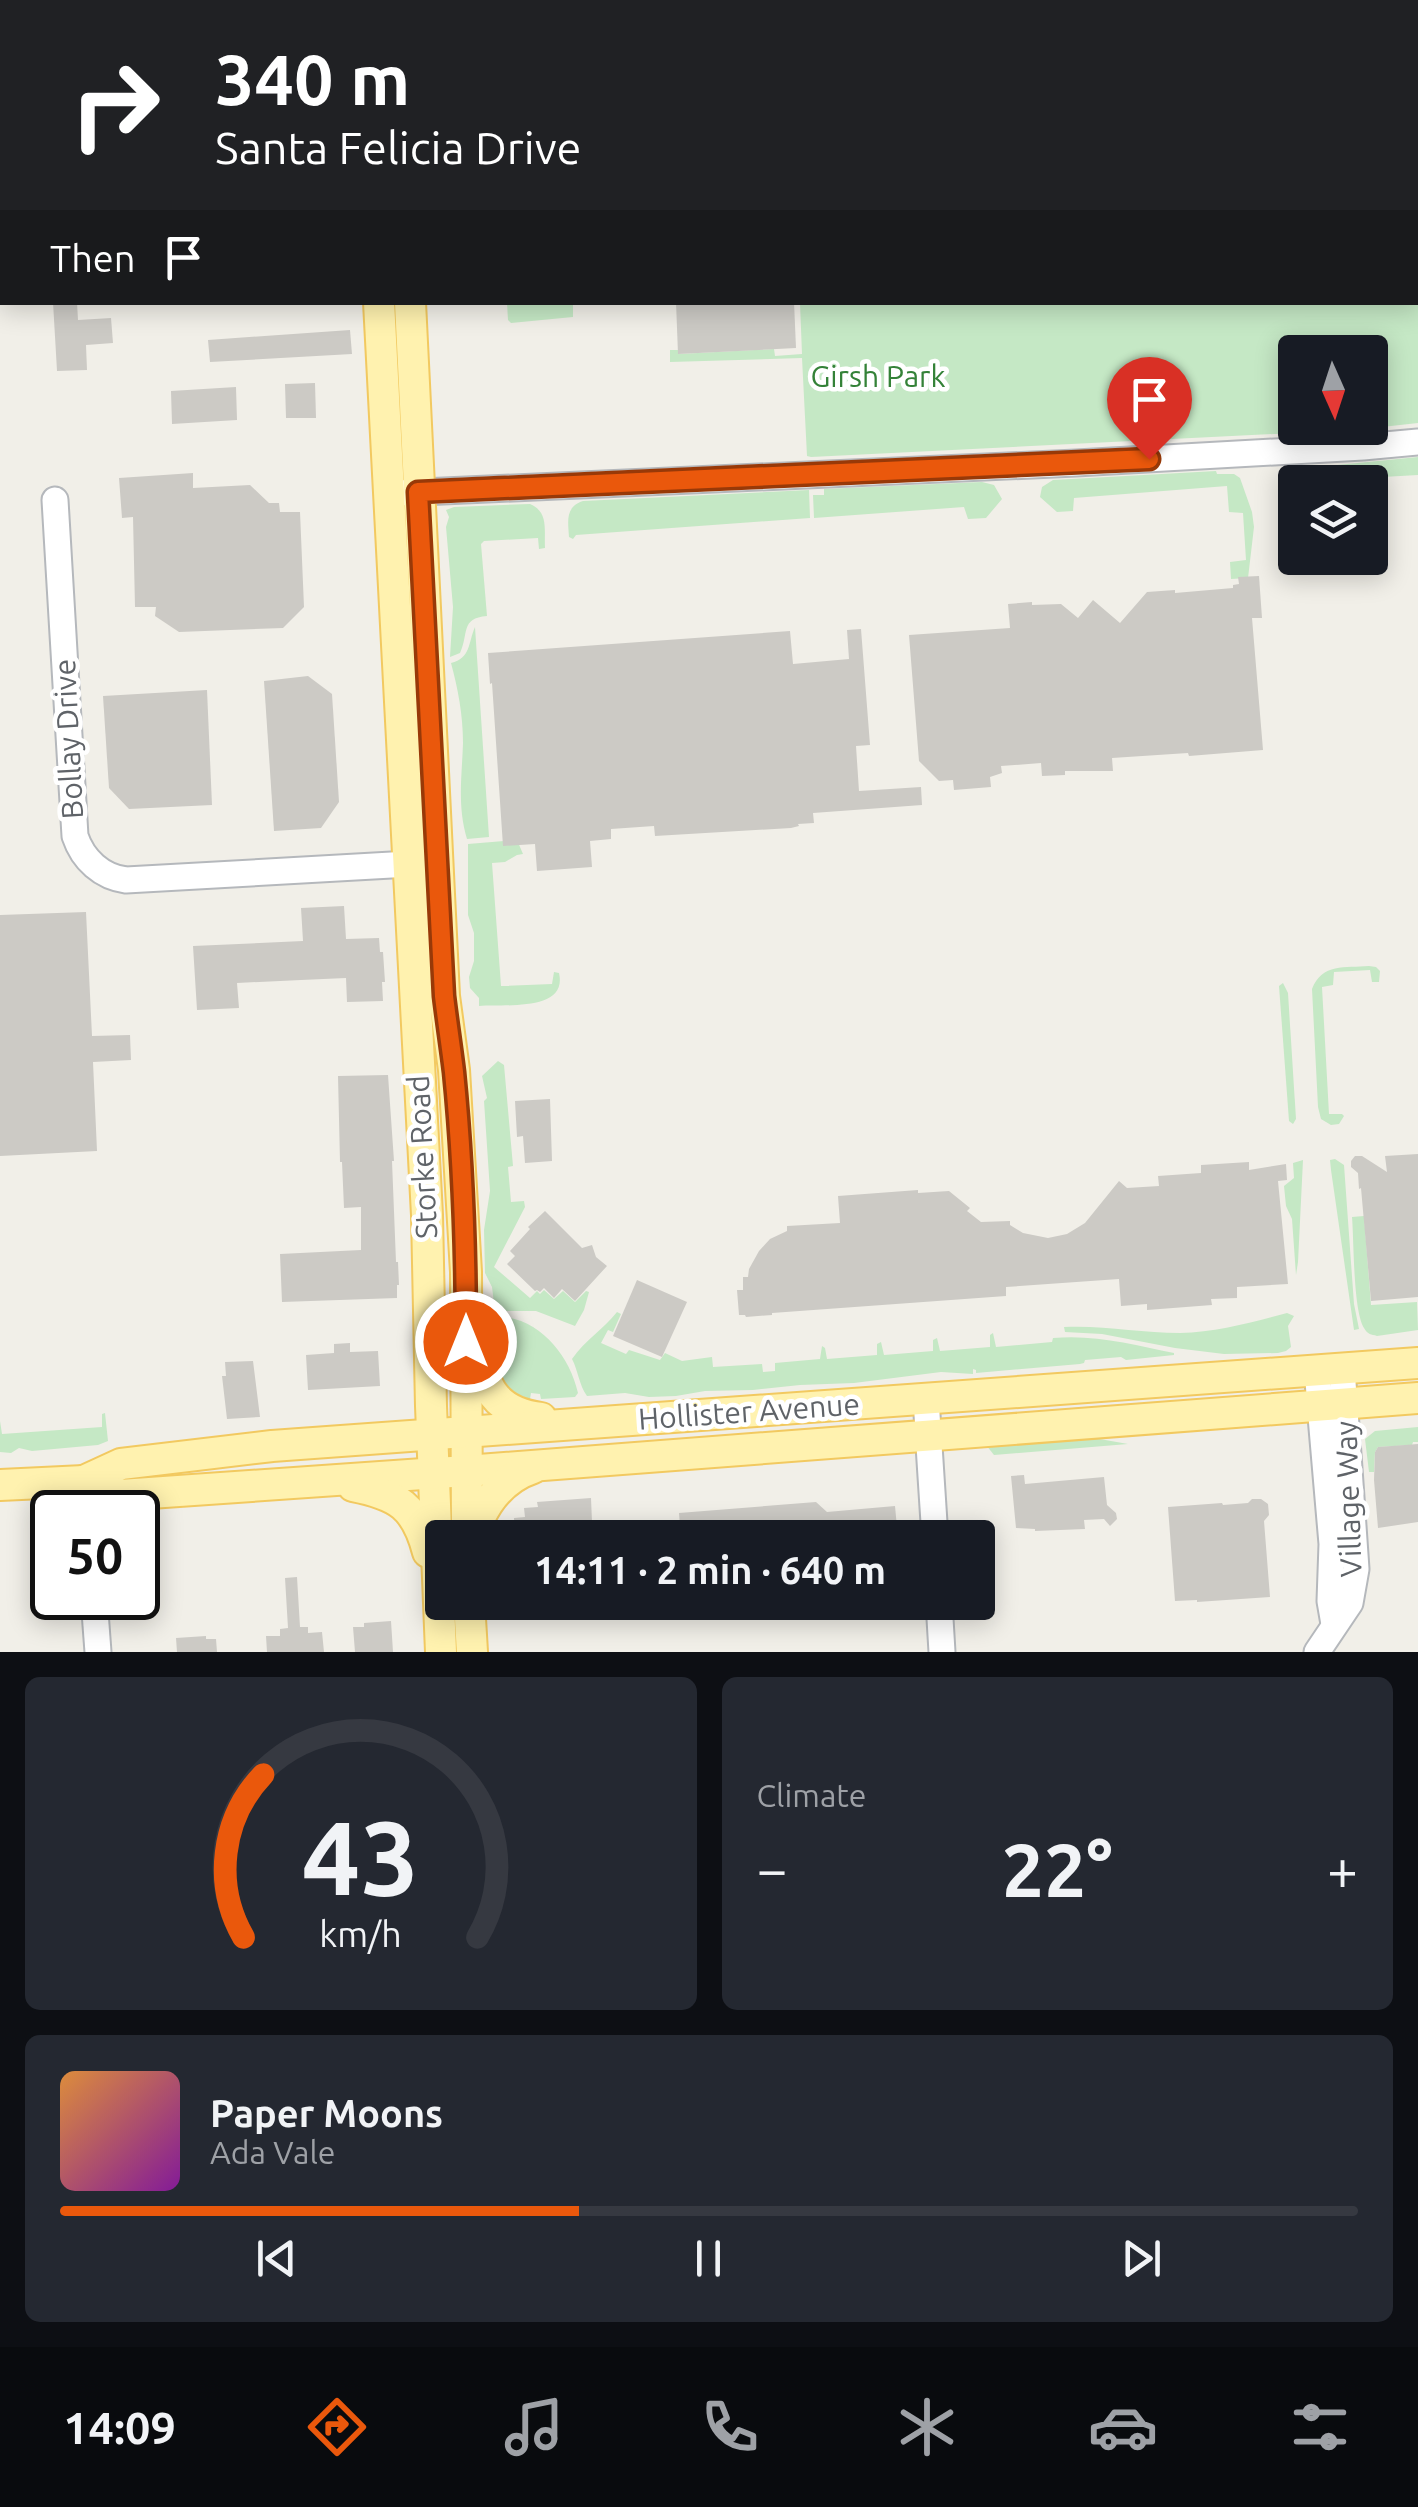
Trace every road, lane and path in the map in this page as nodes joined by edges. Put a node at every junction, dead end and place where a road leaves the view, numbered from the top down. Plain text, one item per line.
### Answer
1 (379, 305) edge
2 (410, 305) edge
3 (1418, 442) edge
4 (403, 493) junction
5 (56, 500) dead end
6 (398, 670) junction
7 (431, 732) junction
8 (422, 864) junction
9 (449, 1036) junction
10 (418, 1041) junction
11 (466, 1272) junction
12 (1418, 1363) edge
13 (1330, 1369) junction
14 (1418, 1398) edge
15 (926, 1400) junction
16 (1332, 1404) junction
17 (598, 1422) junction
18 (466, 1432) junction
19 (432, 1434) junction
20 (928, 1435) junction
21 (550, 1464) junction
22 (466, 1471) junction
23 (433, 1473) junction
24 (310, 1480) junction
25 (84, 1481) junction
26 (0, 1485) edge
27 (85, 1490) edge
28 (436, 1520) edge
29 (468, 1520) edge
30 (478, 1520) edge
31 (934, 1520) edge
32 (425, 1545) edge
33 (96, 1620) edge
34 (440, 1620) edge
35 (469, 1620) edge
36 (940, 1620) edge
37 (98, 1652) edge
38 (441, 1652) edge
39 (472, 1652) edge
40 (942, 1652) edge
41 (1318, 1652) edge

1 - 4 main road, Storke Road
2 - 4 main road, Storke Road
3 - 4 street
4 - 6 main road, Storke Road
4 - 7 main road, Storke Road
5 - 8 street, Bollay Drive
6 - 7 main road
6 - 8 main road, Storke Road
7 - 8 main road, Storke Road
8 - 9 main road, Storke Road
8 - 10 main road, Storke Road
9 - 10 street
9 - 11 main road, Storke Road
10 - 19 main road, Storke Road
11 - 17 main road
11 - 18 main road, Storke Road
12 - 13 main road, Hollister Avenue
13 - 15 main road, Hollister Avenue
13 - 16 street, Village Way
14 - 16 main road, Hollister Avenue
15 - 17 main road, Hollister Avenue
15 - 20 street
16 - 20 main road, Hollister Avenue
16 - 41 street, Village Way
17 - 18 main road, Hollister Avenue
18 - 19 main road, Hollister Avenue
18 - 22 main road, Storke Road
19 - 23 main road, Storke Road
19 - 25 main road, Hollister Avenue
20 - 21 main road, Hollister Avenue
20 - 31 street
21 - 22 main road, Hollister Avenue
21 - 30 main road
22 - 23 main road, Hollister Avenue
22 - 29 main road, Storke Road
23 - 24 main road, Hollister Avenue
23 - 28 main road, Storke Road
24 - 25 main road, Hollister Avenue
24 - 32 main road
25 - 26 main road, Hollister Avenue
25 - 27 street
33 - 37 street
34 - 38 main road, Storke Road
35 - 39 main road
36 - 40 street

